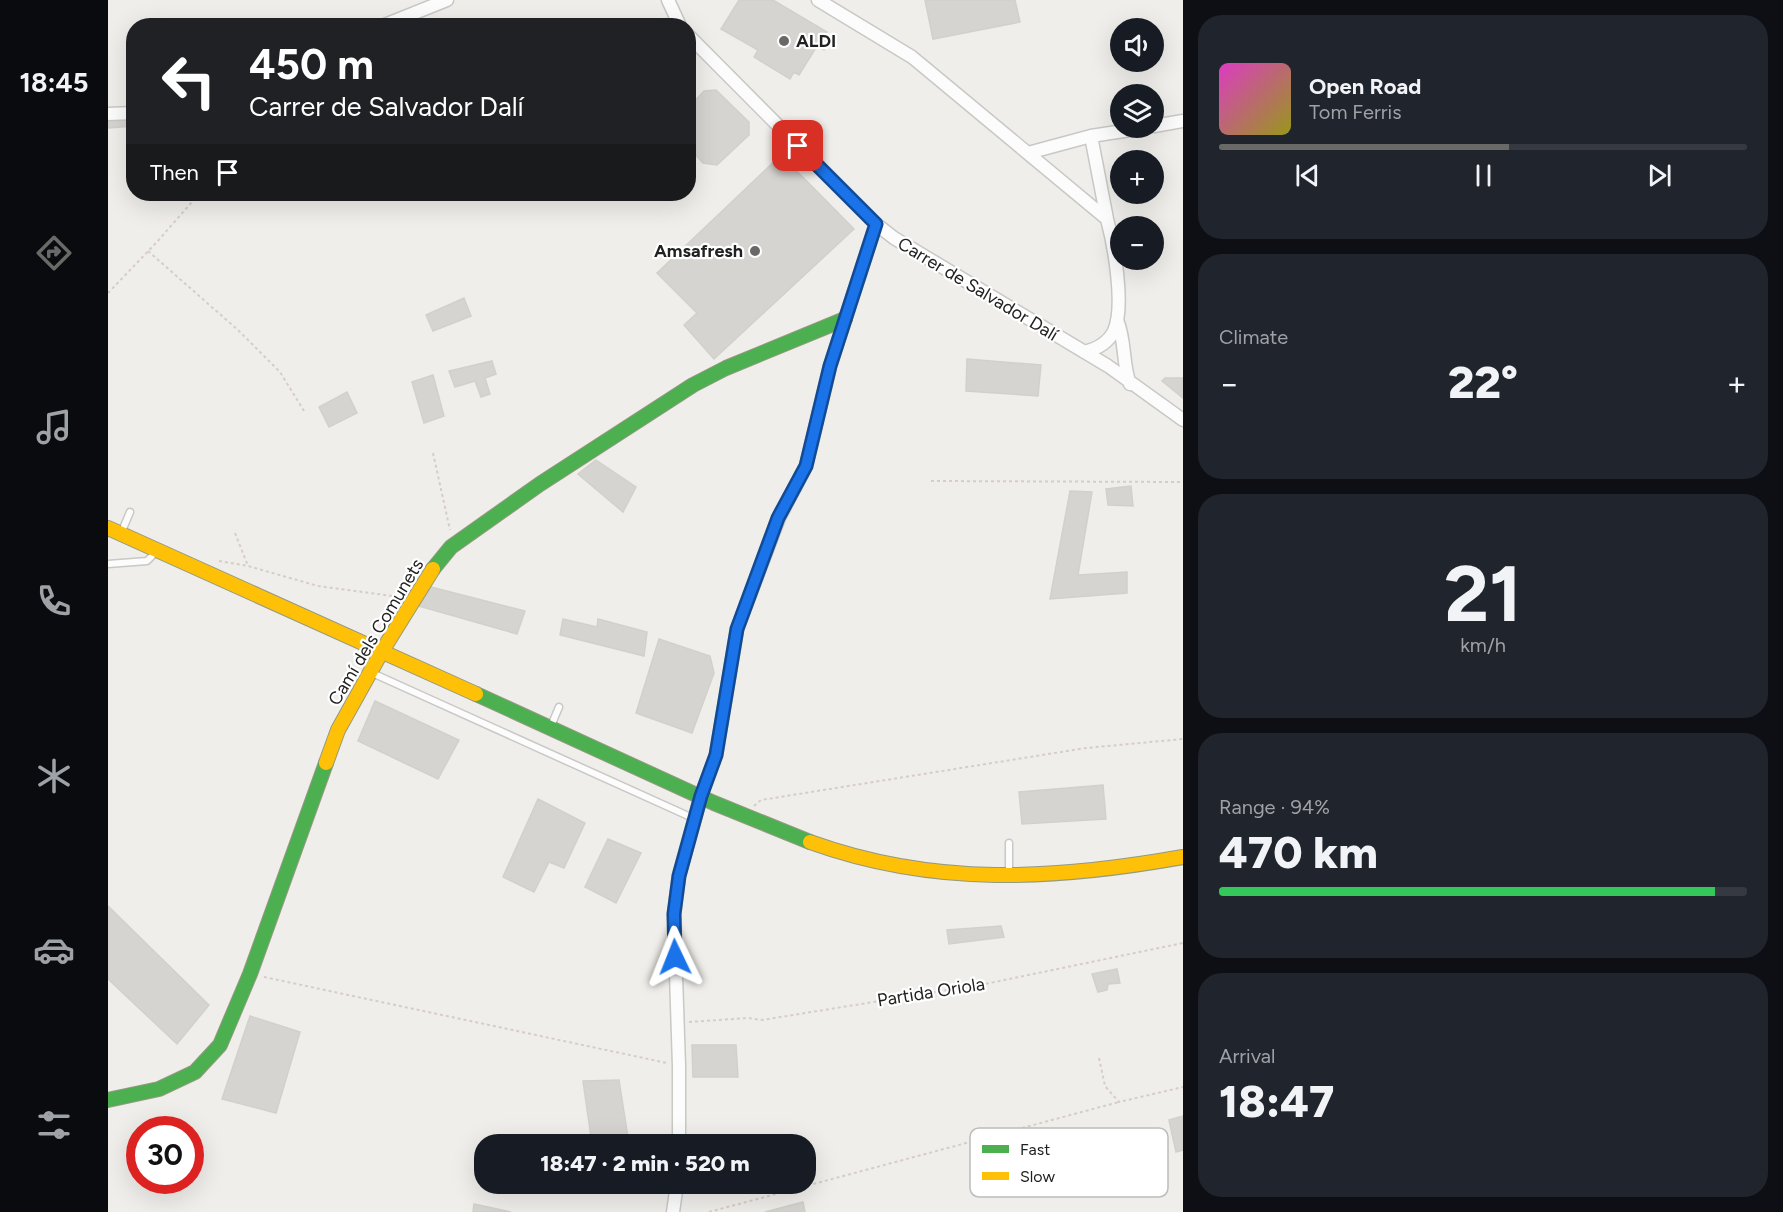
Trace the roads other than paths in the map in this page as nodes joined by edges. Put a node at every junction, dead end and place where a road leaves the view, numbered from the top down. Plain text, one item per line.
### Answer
1 (447, 0) edge
2 (668, 0) edge
3 (818, 0) edge
4 (402, 18) edge
5 (677, 18) edge
6 (696, 43) edge
7 (126, 113) edge
8 (108, 114) edge
9 (1183, 121) edge
10 (1164, 124) edge
11 (1110, 133) edge
12 (1091, 136) junction
13 (1028, 153) junction
14 (1107, 219) junction
15 (876, 224) junction
16 (845, 319) junction
17 (1117, 320) junction
18 (1084, 352) junction
19 (1130, 384) junction
20 (1183, 420) edge
21 (130, 512) dead end
22 (108, 528) edge
23 (121, 534) junction
24 (158, 550) junction
25 (108, 564) edge
26 (382, 651) junction
27 (370, 672) junction
28 (559, 707) dead end
29 (550, 727) junction
30 (701, 796) junction
31 (695, 819) junction
32 (1009, 843) dead end
33 (1183, 857) edge
34 (1009, 875) junction
35 (108, 1100) edge
36 (679, 1134) edge
37 (675, 1194) edge
38 (674, 1212) edge

1 - 4 street
2 - 5 street
3 - 13 street
6 - 15 street, Carrer de Salvador Dalí
7 - 8 street
9 - 10 street
11 - 12 street
12 - 13 street
12 - 14 street
13 - 14 street
14 - 17 street
15 - 16 street
15 - 18 street, Carrer de Salvador Dalí
16 - 26 main road, Camí dels Comunets
16 - 30 street
17 - 18 street
17 - 19 street
18 - 19 street, Carrer de Salvador Dalí
19 - 20 street, Carrer de Salvador Dalí
21 - 23 lane
22 - 23 main road
23 - 24 main road
24 - 25 lane
24 - 26 main road
26 - 27 main road, Camí dels Comunets
26 - 29 main road
27 - 31 lane
27 - 35 main road, Camí dels Comunets
28 - 29 lane
29 - 30 main road
30 - 31 street
30 - 34 main road
31 - 36 street
32 - 34 lane
33 - 34 main road
37 - 38 street

